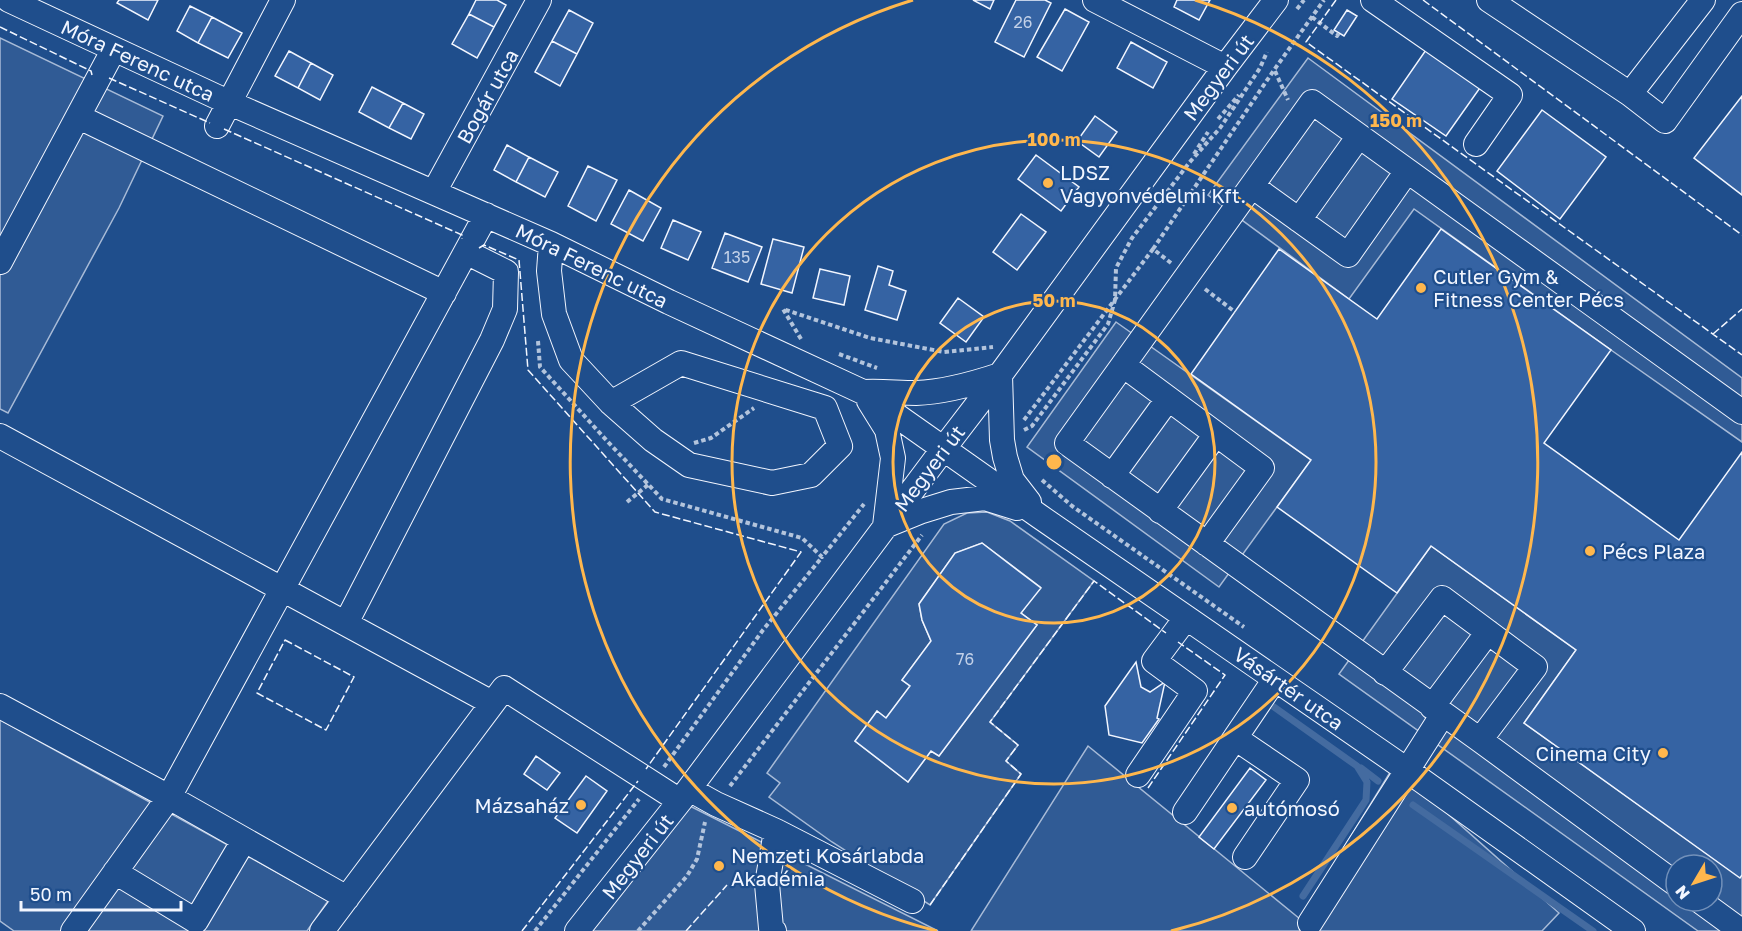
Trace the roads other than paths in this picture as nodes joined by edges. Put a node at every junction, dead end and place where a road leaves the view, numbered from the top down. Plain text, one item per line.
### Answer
1 (9, 0) edge
2 (283, 0) edge
3 (539, 0) edge
4 (1095, 0) edge
5 (1276, 0) edge
6 (1373, 0) edge
7 (1489, 0) edge
8 (1703, 0) edge
9 (52, 9) edge
10 (1742, 14) edge
11 (114, 49) junction
12 (1225, 67) junction
13 (1629, 94) junction
14 (230, 103) junction
15 (79, 117) junction
16 (217, 126) dead end
17 (1359, 136) junction
18 (1476, 144) dead end
19 (1407, 171) junction
20 (1252, 186) junction
21 (434, 192) junction
22 (486, 215) junction
23 (1299, 220) junction
24 (551, 244) junction
25 (466, 252) junction
26 (0, 262) edge
27 (444, 293) junction
28 (1123, 365) junction
29 (1000, 375) junction
30 (863, 392) junction
31 (1168, 399) junction
32 (611, 403) junction
33 (1742, 412) edge
34 (1216, 434) junction
35 (0, 436) edge
36 (944, 448) junction
37 (1112, 476) junction
38 (1160, 511) junction
39 (1039, 516) junction
40 (885, 526) junction
41 (1207, 544) junction
42 (283, 588) junction
43 (1186, 618) junction
44 (346, 623) junction
45 (1488, 632) junction
46 (1385, 673) junction
47 (1275, 679) junction
48 (492, 703) junction
49 (0, 706) edge
50 (1437, 711) junction
51 (1235, 738) junction
52 (1480, 740) junction
53 (1407, 770) junction
54 (1138, 775) dead end
55 (685, 795) junction
56 (169, 797) junction
57 (1185, 812) dead end
58 (776, 831) junction
59 (244, 840) junction
60 (1245, 857) dead end
61 (116, 872) junction
62 (1664, 875) edge
63 (347, 898) junction
64 (912, 902) dead end
65 (1716, 913) edge
66 (1310, 923) dead end
67 (73, 931) edge
68 (322, 931) edge
69 (577, 931) edge
70 (774, 931) edge
71 (1633, 931) edge
72 (1741, 931) edge

1 - 9 street, Móra Ferenc utca
2 - 14 street, Móra Ferenc utca
3 - 21 street, Bogár utca
4 - 12 street
5 - 12 street, Megyeri út
6 - 18 street
7 - 13 street
8 - 13 street
9 - 11 street, Móra Ferenc utca
10 - 13 street
11 - 14 street, Móra Ferenc utca
11 - 15 street
12 - 29 street, Megyeri út
14 - 16 street
14 - 21 street, Móra Ferenc utca
15 - 26 street
15 - 27 street
17 - 19 street
17 - 20 street
17 - 23 street
19 - 23 street
19 - 33 street
20 - 23 street
20 - 28 street
21 - 22 street, Móra Ferenc utca
22 - 24 street, Móra Ferenc utca
22 - 25 street
24 - 30 street, Móra Ferenc utca
24 - 32 street
25 - 27 street
25 - 44 street
27 - 42 street
28 - 31 street
28 - 37 street
29 - 30 street
29 - 36 street, Megyeri út
29 - 39 street
30 - 36 street, Móra Ferenc utca
30 - 40 street
31 - 34 street
31 - 37 street
32 - 32 street
34 - 38 street
34 - 41 street
35 - 42 street
36 - 39 street, Vásártér utca
36 - 40 street, Megyeri út
37 - 38 street
38 - 41 street
39 - 40 street
39 - 43 street, Vásártér utca
40 - 55 street, Megyeri út
41 - 46 street
42 - 44 street
42 - 56 street
43 - 47 street, Vásártér utca
43 - 54 street
44 - 48 street
45 - 46 street
45 - 50 street
45 - 52 street
46 - 50 street
47 - 51 street
47 - 53 street, Vásártér utca
48 - 55 street
48 - 63 street
49 - 56 street
50 - 52 street
50 - 53 street
51 - 57 street
51 - 60 street
52 - 62 street
53 - 66 street
53 - 71 street, Vásártér utca
55 - 58 street
55 - 69 street, Megyeri út
56 - 59 street
56 - 61 street
58 - 64 street
58 - 70 street
59 - 61 street
59 - 63 street
61 - 67 street
63 - 68 street
65 - 72 street

